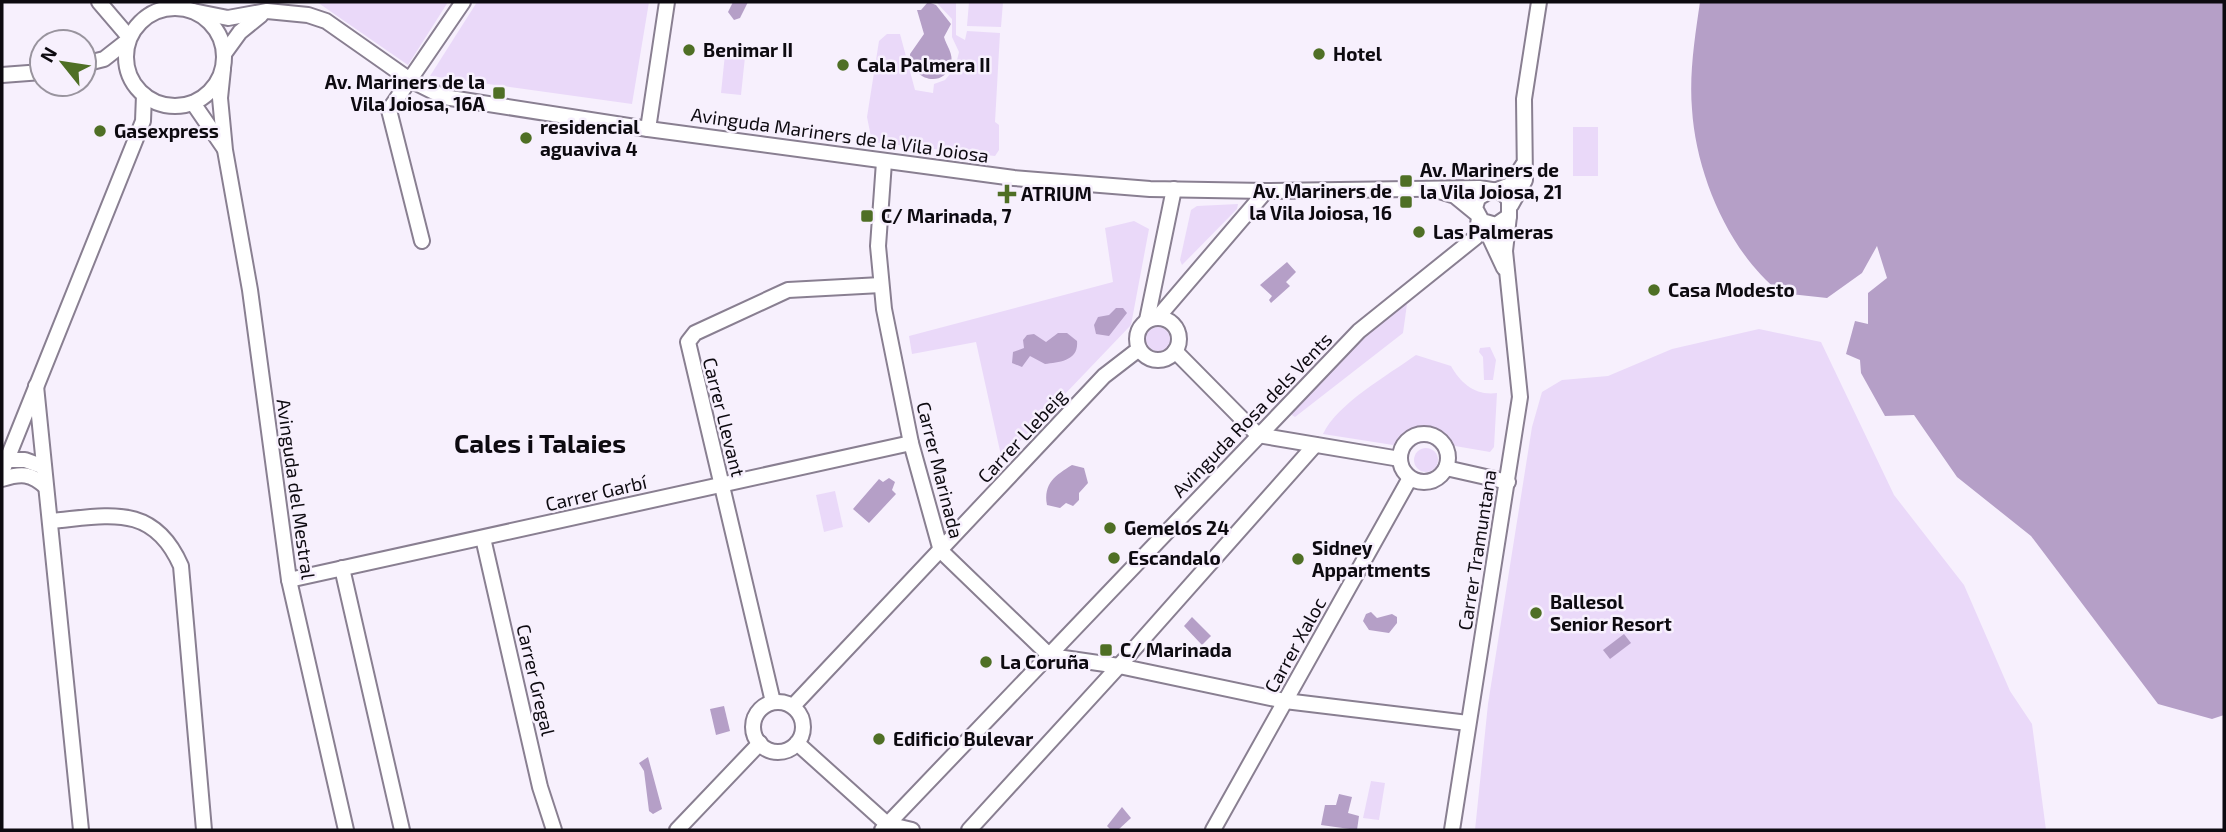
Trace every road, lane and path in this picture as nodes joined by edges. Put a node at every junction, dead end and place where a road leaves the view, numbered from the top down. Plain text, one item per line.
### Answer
1 (99, 2) edge
2 (463, 2) edge
3 (667, 2) edge
4 (1539, 2) edge
5 (193, 11) junction
6 (267, 11) junction
7 (148, 16) junction
8 (111, 18) junction
9 (128, 39) junction
10 (104, 59) junction
11 (98, 60) edge
12 (223, 62) junction
13 (127, 65) junction
14 (28, 73) edge
15 (2, 75) edge
16 (410, 80) junction
17 (144, 95) junction
18 (193, 103) junction
19 (167, 106) junction
20 (143, 121) junction
21 (648, 129) junction
22 (225, 150) junction
23 (884, 162) junction
24 (1521, 169) junction
25 (1174, 189) junction
26 (1434, 189) junction
27 (1495, 190) junction
28 (1266, 191) junction
29 (1510, 211) junction
30 (1479, 218) junction
31 (422, 241) dead end
32 (1507, 275) junction
33 (881, 285) junction
34 (1153, 319) junction
35 (1139, 349) junction
36 (1175, 351) junction
37 (36, 386) junction
38 (1258, 435) junction
39 (911, 443) junction
40 (1315, 445) junction
41 (1400, 459) junction
42 (4, 466) edge
43 (44, 467) junction
44 (1446, 468) junction
45 (1410, 478) junction
46 (2, 479) edge
47 (1508, 482) junction
48 (721, 485) junction
49 (46, 487) junction
50 (50, 522) junction
51 (483, 538) junction
52 (940, 551) junction
53 (342, 568) junction
54 (289, 580) junction
55 (1050, 656) junction
56 (1119, 666) junction
57 (1285, 701) junction
58 (773, 702) junction
59 (793, 706) junction
60 (1468, 723) junction
61 (797, 743) junction
62 (760, 744) junction
63 (885, 827) edge
64 (81, 830) edge
65 (204, 830) edge
66 (346, 830) edge
67 (402, 830) edge
68 (554, 830) edge
69 (677, 830) edge
70 (912, 830) edge
71 (969, 830) edge
72 (1213, 830) edge
73 (1452, 830) edge

1 - 8 street
2 - 16 street
3 - 21 street
4 - 24 street, Carrer Tramuntana
5 - 6 street, Avinguda Mariners de la Vila Joiosa
5 - 7 street
5 - 12 street
6 - 12 street
6 - 16 street, Avinguda Mariners de la Vila Joiosa
7 - 8 street
7 - 9 street
8 - 9 street
9 - 10 street
9 - 13 street
10 - 11 street
10 - 13 street
12 - 18 street
12 - 22 street, Avinguda del Mestral
13 - 17 street
14 - 15 street
16 - 21 street, Avinguda Mariners de la Vila Joiosa
16 - 31 street
17 - 19 street
17 - 20 street
18 - 19 street
18 - 22 street, Avinguda del Mestral
19 - 20 street
20 - 37 street
21 - 23 street, Avinguda Mariners de la Vila Joiosa
22 - 54 street, Avinguda del Mestral
23 - 25 street, Avinguda Mariners de la Vila Joiosa
23 - 33 street, Carrer Marinada
24 - 27 street
24 - 29 street, Carrer Tramuntana
25 - 28 street, Avinguda Mariners de la Vila Joiosa
25 - 34 street
26 - 27 street, Avinguda Mariners de la Vila Joiosa
26 - 28 street, Avinguda Mariners de la Vila Joiosa
26 - 30 street, Avinguda Mariners de la Vila Joiosa
27 - 29 street
27 - 30 street
28 - 34 street
29 - 30 street
29 - 32 street, Carrer Tramuntana
30 - 32 street, Carrer Tramuntana
30 - 38 street, Avinguda Rosa dels Vents
32 - 47 street, Carrer Tramuntana
33 - 39 street, Carrer Marinada
33 - 48 street, Carrer Llevant
34 - 35 street
34 - 36 street
35 - 36 street
35 - 52 street, Carrer Llebeig
36 - 38 street
37 - 42 street
37 - 43 street
38 - 40 street
38 - 55 street, Avinguda Rosa dels Vents
39 - 48 street, Carrer Garbí
39 - 52 street, Carrer Marinada
40 - 41 street
40 - 56 street
41 - 44 street
41 - 45 street
42 - 43 street
43 - 49 street
44 - 45 street
44 - 47 street
45 - 57 street, Carrer Xaloc
46 - 49 street
47 - 60 street, Carrer Tramuntana
48 - 51 street, Carrer Garbí
48 - 58 street, Carrer Llevant
49 - 50 street
50 - 64 street
50 - 65 street
51 - 53 street, Carrer Garbí
51 - 68 street, Carrer Gregal
52 - 55 street, Carrer Marinada
52 - 59 street, Carrer Llebeig
53 - 54 street, Carrer Garbí
53 - 67 street, Avinguda del Mestral
54 - 66 street, Avinguda del Mestral
55 - 56 street
55 - 63 street, Avinguda Rosa dels Vents
56 - 57 street
56 - 71 street
57 - 60 street
57 - 72 street, Carrer Xaloc
58 - 59 street
58 - 62 street
59 - 61 street
60 - 73 street, Carrer Tramuntana
61 - 62 street
61 - 63 street
62 - 69 street
63 - 70 street

